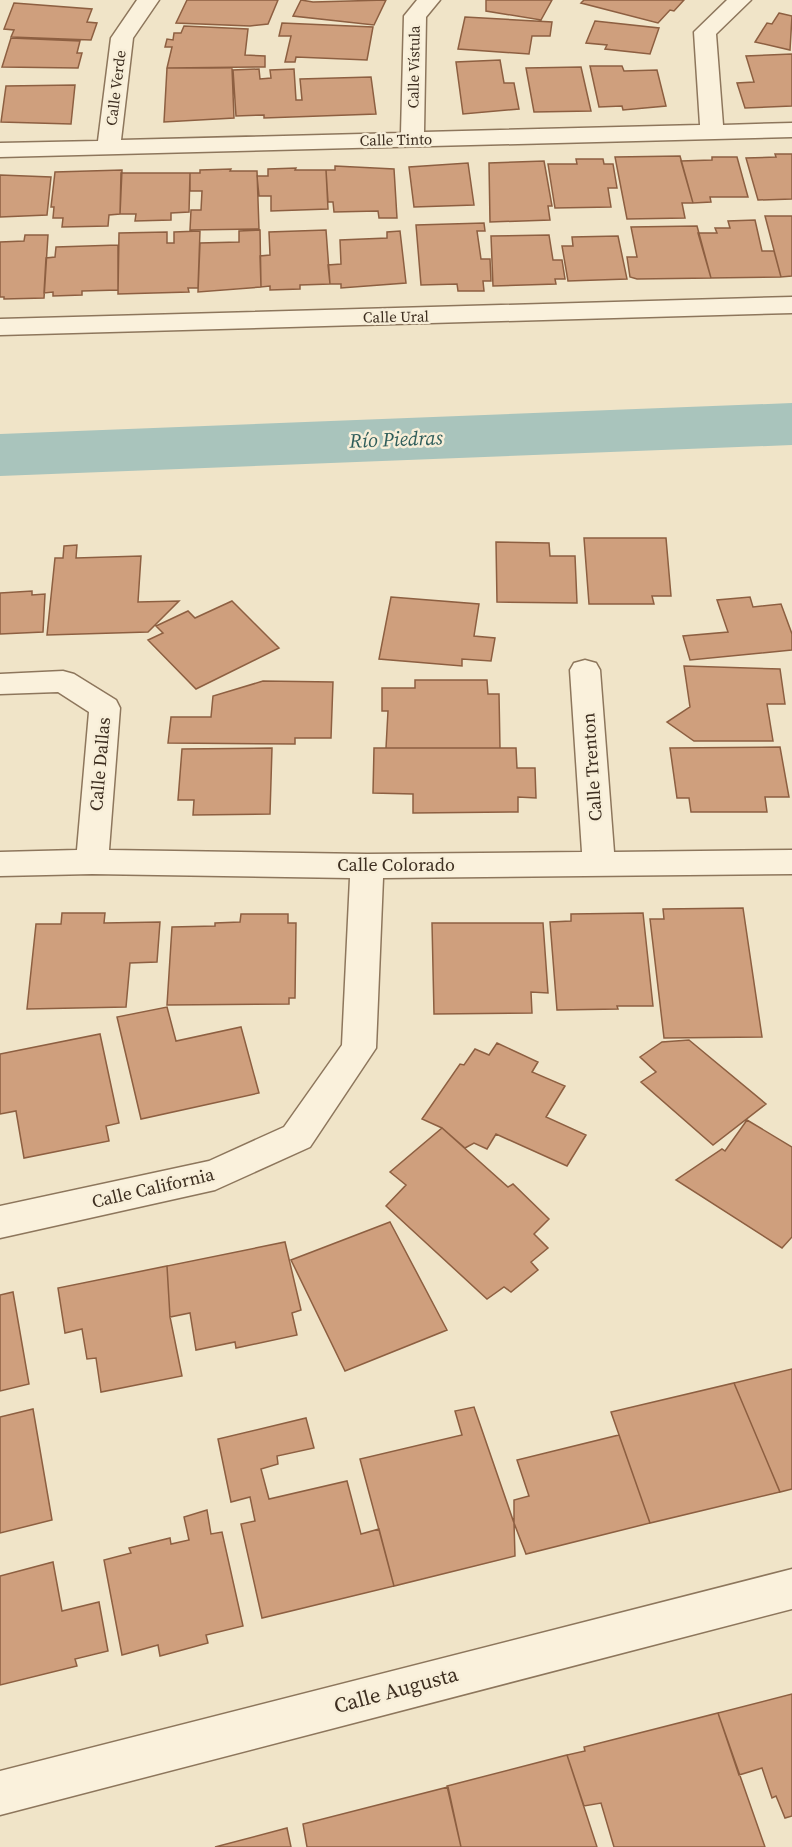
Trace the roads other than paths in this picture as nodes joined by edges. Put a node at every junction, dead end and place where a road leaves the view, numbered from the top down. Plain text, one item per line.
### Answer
1 (148, 0) edge
2 (429, 0) edge
3 (740, 0) edge
4 (792, 130) edge
5 (712, 134) junction
6 (412, 140) junction
7 (109, 147) junction
8 (0, 150) edge
9 (792, 305) edge
10 (0, 327) edge
11 (585, 670) dead end
12 (0, 684) edge
13 (92, 862) junction
14 (792, 862) edge
15 (0, 864) edge
16 (599, 864) junction
17 (367, 866) junction
18 (0, 1222) edge
19 (792, 1589) edge
20 (0, 1793) edge

1 - 7 street, Calle Verde
2 - 6 street, Calle Vístula
3 - 5 street
4 - 5 street, Calle Tinto
5 - 6 street, Calle Tinto
6 - 7 street, Calle Tinto
7 - 8 street, Calle Tinto
9 - 10 street, Calle Ural
11 - 16 street, Calle Trenton
12 - 13 street, Calle Dallas
13 - 15 street, Calle Colorado
13 - 17 street, Calle Colorado
14 - 16 street, Calle Colorado
16 - 17 street, Calle Colorado
17 - 18 street, Calle California
19 - 20 street, Calle Augusta

